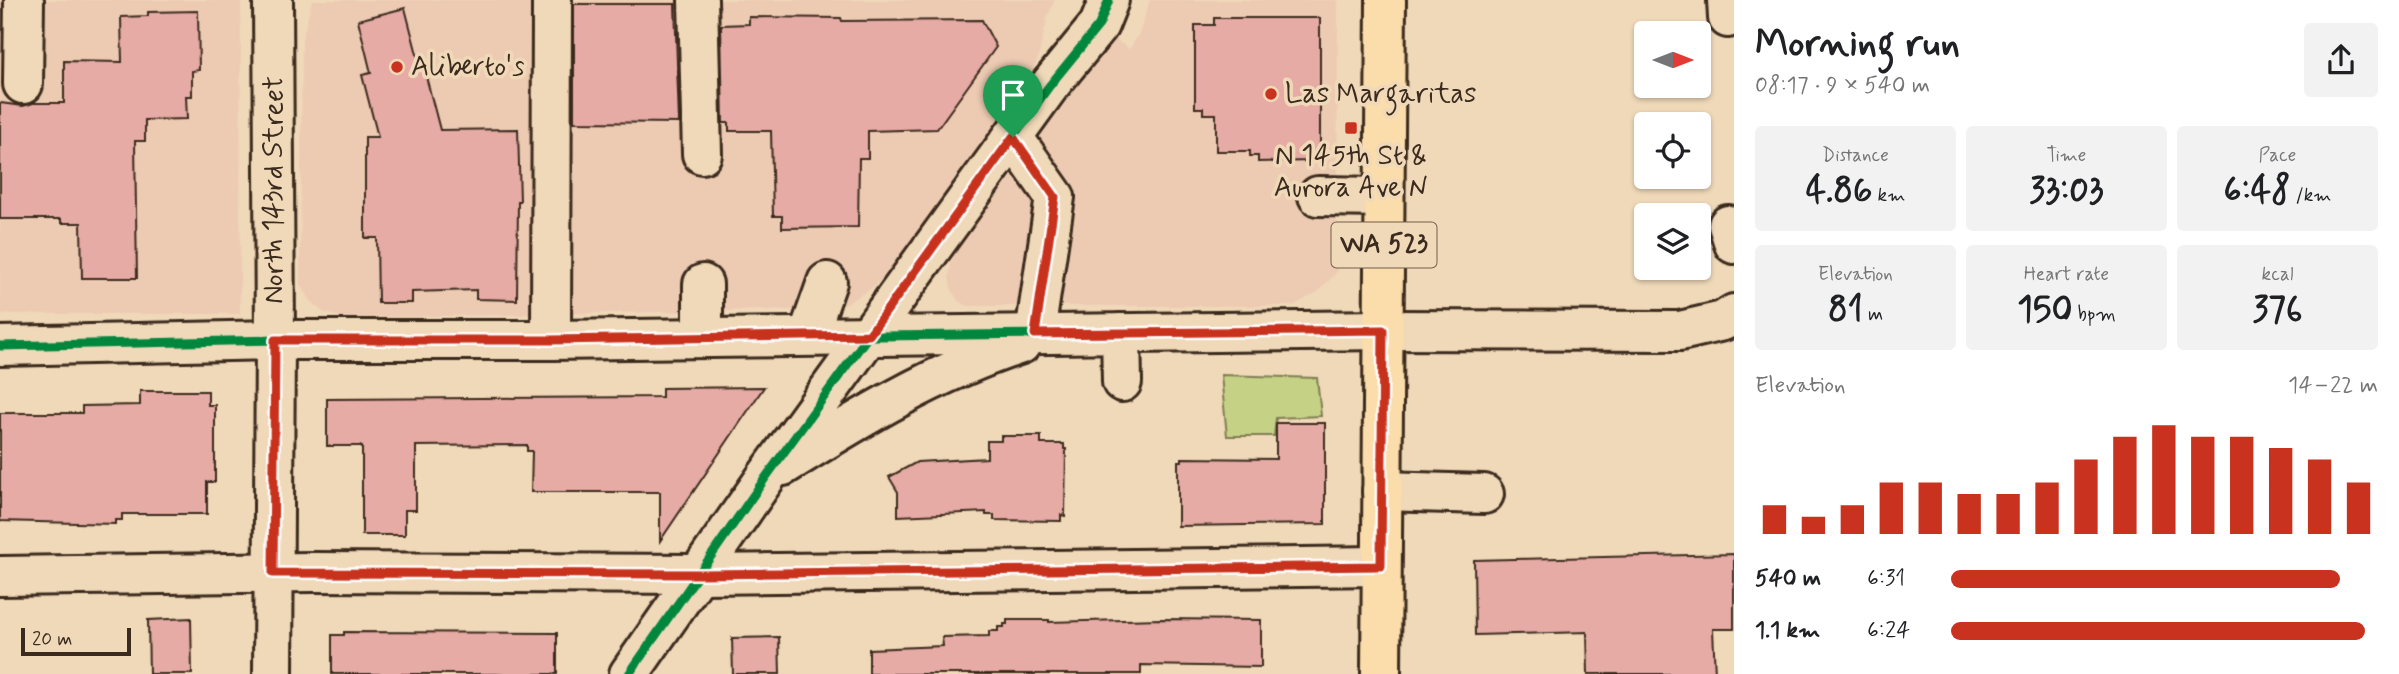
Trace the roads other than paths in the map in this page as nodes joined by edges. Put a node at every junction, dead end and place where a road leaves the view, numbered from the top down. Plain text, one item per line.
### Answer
1 (24, 0) edge
2 (273, 0) edge
3 (552, 0) edge
4 (698, 0) edge
5 (1109, 0) edge
6 (1385, 0) edge
7 (23, 84) dead end
8 (1013, 137) junction
9 (702, 154) dead end
10 (1318, 196) dead end
11 (1384, 197) junction
12 (827, 282) dead end
13 (703, 284) dead end
14 (1734, 314) edge
15 (1383, 330) junction
16 (1121, 333) junction
17 (1044, 334) junction
18 (869, 335) junction
19 (808, 336) junction
20 (703, 337) junction
21 (275, 340) junction
22 (551, 340) junction
23 (0, 346) edge
24 (1122, 382) dead end
25 (766, 477) junction
26 (1382, 491) junction
27 (1485, 494) dead end
28 (1381, 566) junction
29 (273, 573) junction
30 (700, 574) junction
31 (0, 576) edge
32 (273, 674) edge
33 (629, 674) edge
34 (1381, 674) edge

1 - 7 street
2 - 21 street, North 143rd Street
3 - 22 street
4 - 9 street
5 - 8 street
6 - 11 main road, WA 523
8 - 17 street
8 - 18 street
10 - 11 street
11 - 15 main road, WA 523
12 - 19 street
13 - 20 street
14 - 15 street
15 - 16 street
15 - 26 main road, WA 523
16 - 17 street
16 - 24 street
17 - 18 street
17 - 25 street
18 - 19 street
18 - 25 street
19 - 20 street
20 - 22 street
21 - 22 street
21 - 23 street
21 - 29 street, North 143rd Street
25 - 30 street
26 - 27 street
26 - 28 main road, WA 523
28 - 30 street
28 - 34 main road, WA 523
29 - 30 street
29 - 31 street
29 - 32 street, North 143rd Street
30 - 33 street

